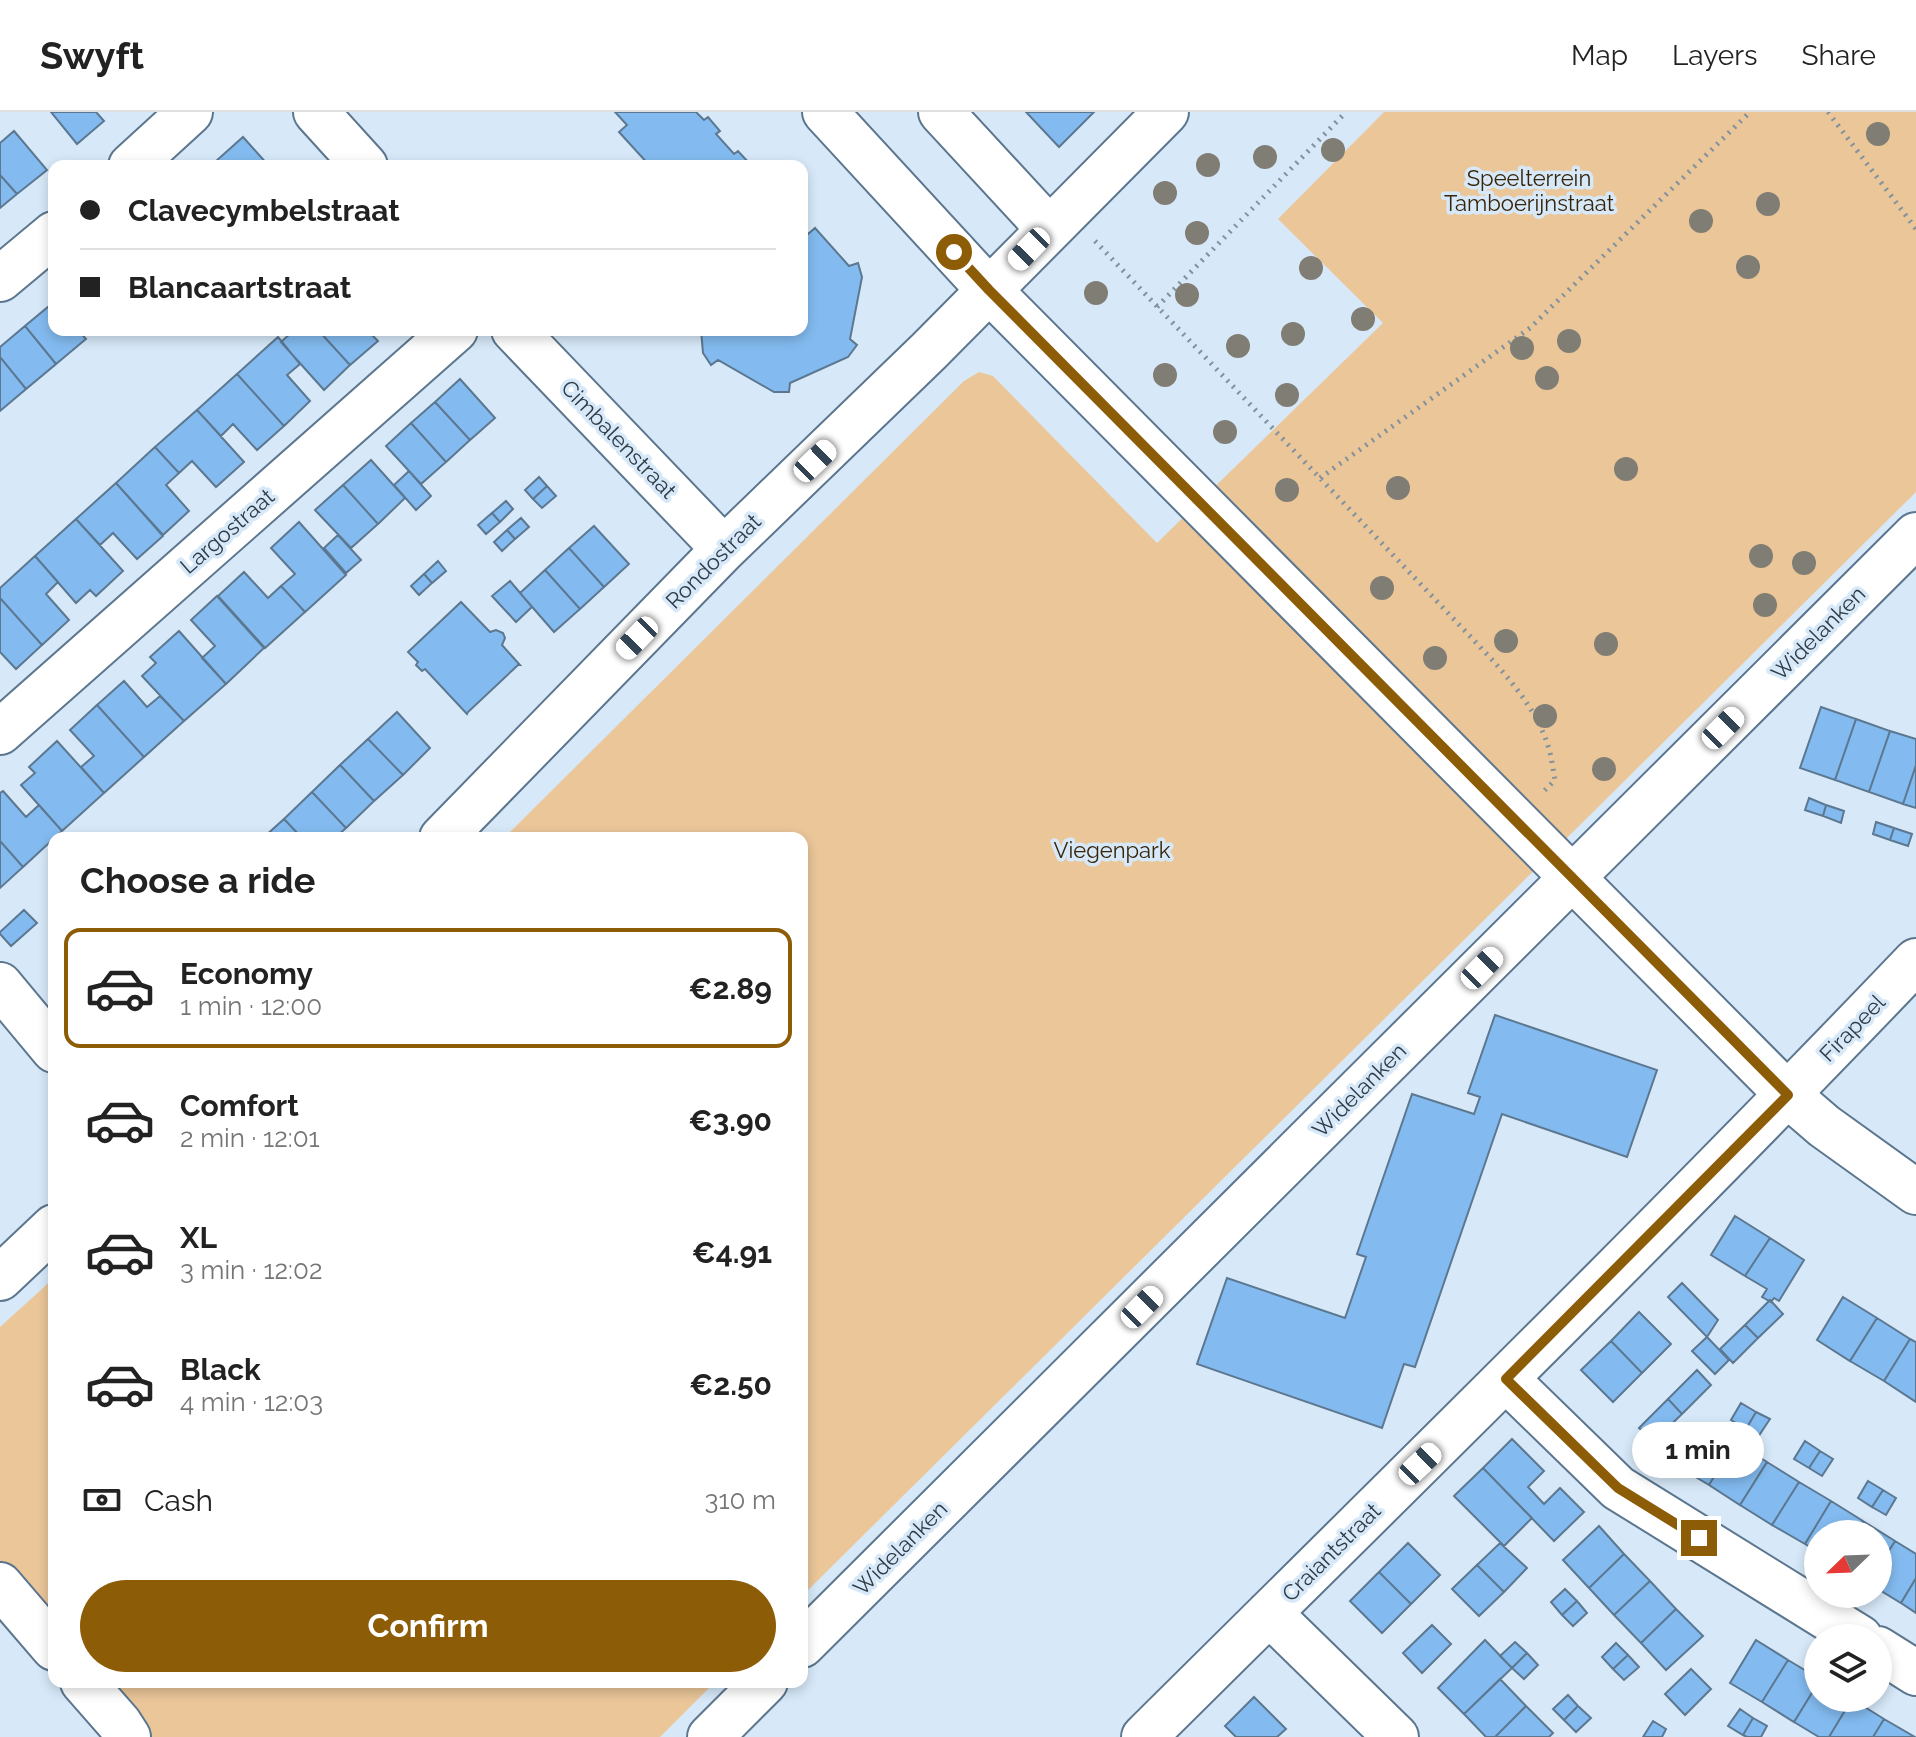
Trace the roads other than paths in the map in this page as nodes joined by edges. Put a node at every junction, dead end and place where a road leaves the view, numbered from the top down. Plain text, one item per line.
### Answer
1 (190, 112) edge
2 (316, 112) edge
3 (825, 112) edge
4 (941, 112) edge
5 (1166, 112) edge
6 (138, 160) edge
7 (360, 160) edge
8 (1057, 220) junction
9 (48, 239) edge
10 (0, 279) edge
11 (989, 290) junction
12 (448, 336) edge
13 (520, 336) edge
14 (1916, 535) edge
15 (724, 549) junction
16 (0, 732) edge
17 (448, 832) edge
18 (1573, 878) junction
19 (1916, 961) edge
20 (0, 985) edge
21 (48, 1043) edge
22 (1788, 1095) junction
23 (1916, 1192) edge
24 (48, 1233) edge
25 (0, 1278) edge
26 (1506, 1379) junction
27 (0, 1585) edge
28 (1269, 1613) junction
29 (1837, 1624) edge
30 (808, 1639) edge
31 (48, 1641) edge
32 (1892, 1658) edge
33 (1916, 1673) edge
34 (88, 1688) edge
35 (759, 1688) edge
36 (128, 1737) edge
37 (710, 1737) edge
38 (1144, 1737) edge
39 (1396, 1737) edge

1 - 6 street
2 - 7 street
3 - 11 street
4 - 8 street
5 - 8 street, Rondostraat
8 - 11 street, Rondostraat
9 - 10 street
11 - 15 street, Rondostraat
11 - 18 street
12 - 16 street, Largostraat
13 - 15 street, Cimbalenstraat
14 - 18 street, Widelanken
15 - 17 street, Rondostraat
18 - 22 street
18 - 30 street, Widelanken
19 - 22 street, Firapeel
20 - 21 street
22 - 23 street
22 - 26 street, Craiantstraat
24 - 25 street
26 - 28 street, Craiantstraat
26 - 29 street
27 - 31 street
28 - 38 street, Craiantstraat
28 - 39 street
32 - 33 street
34 - 36 street
35 - 37 street

